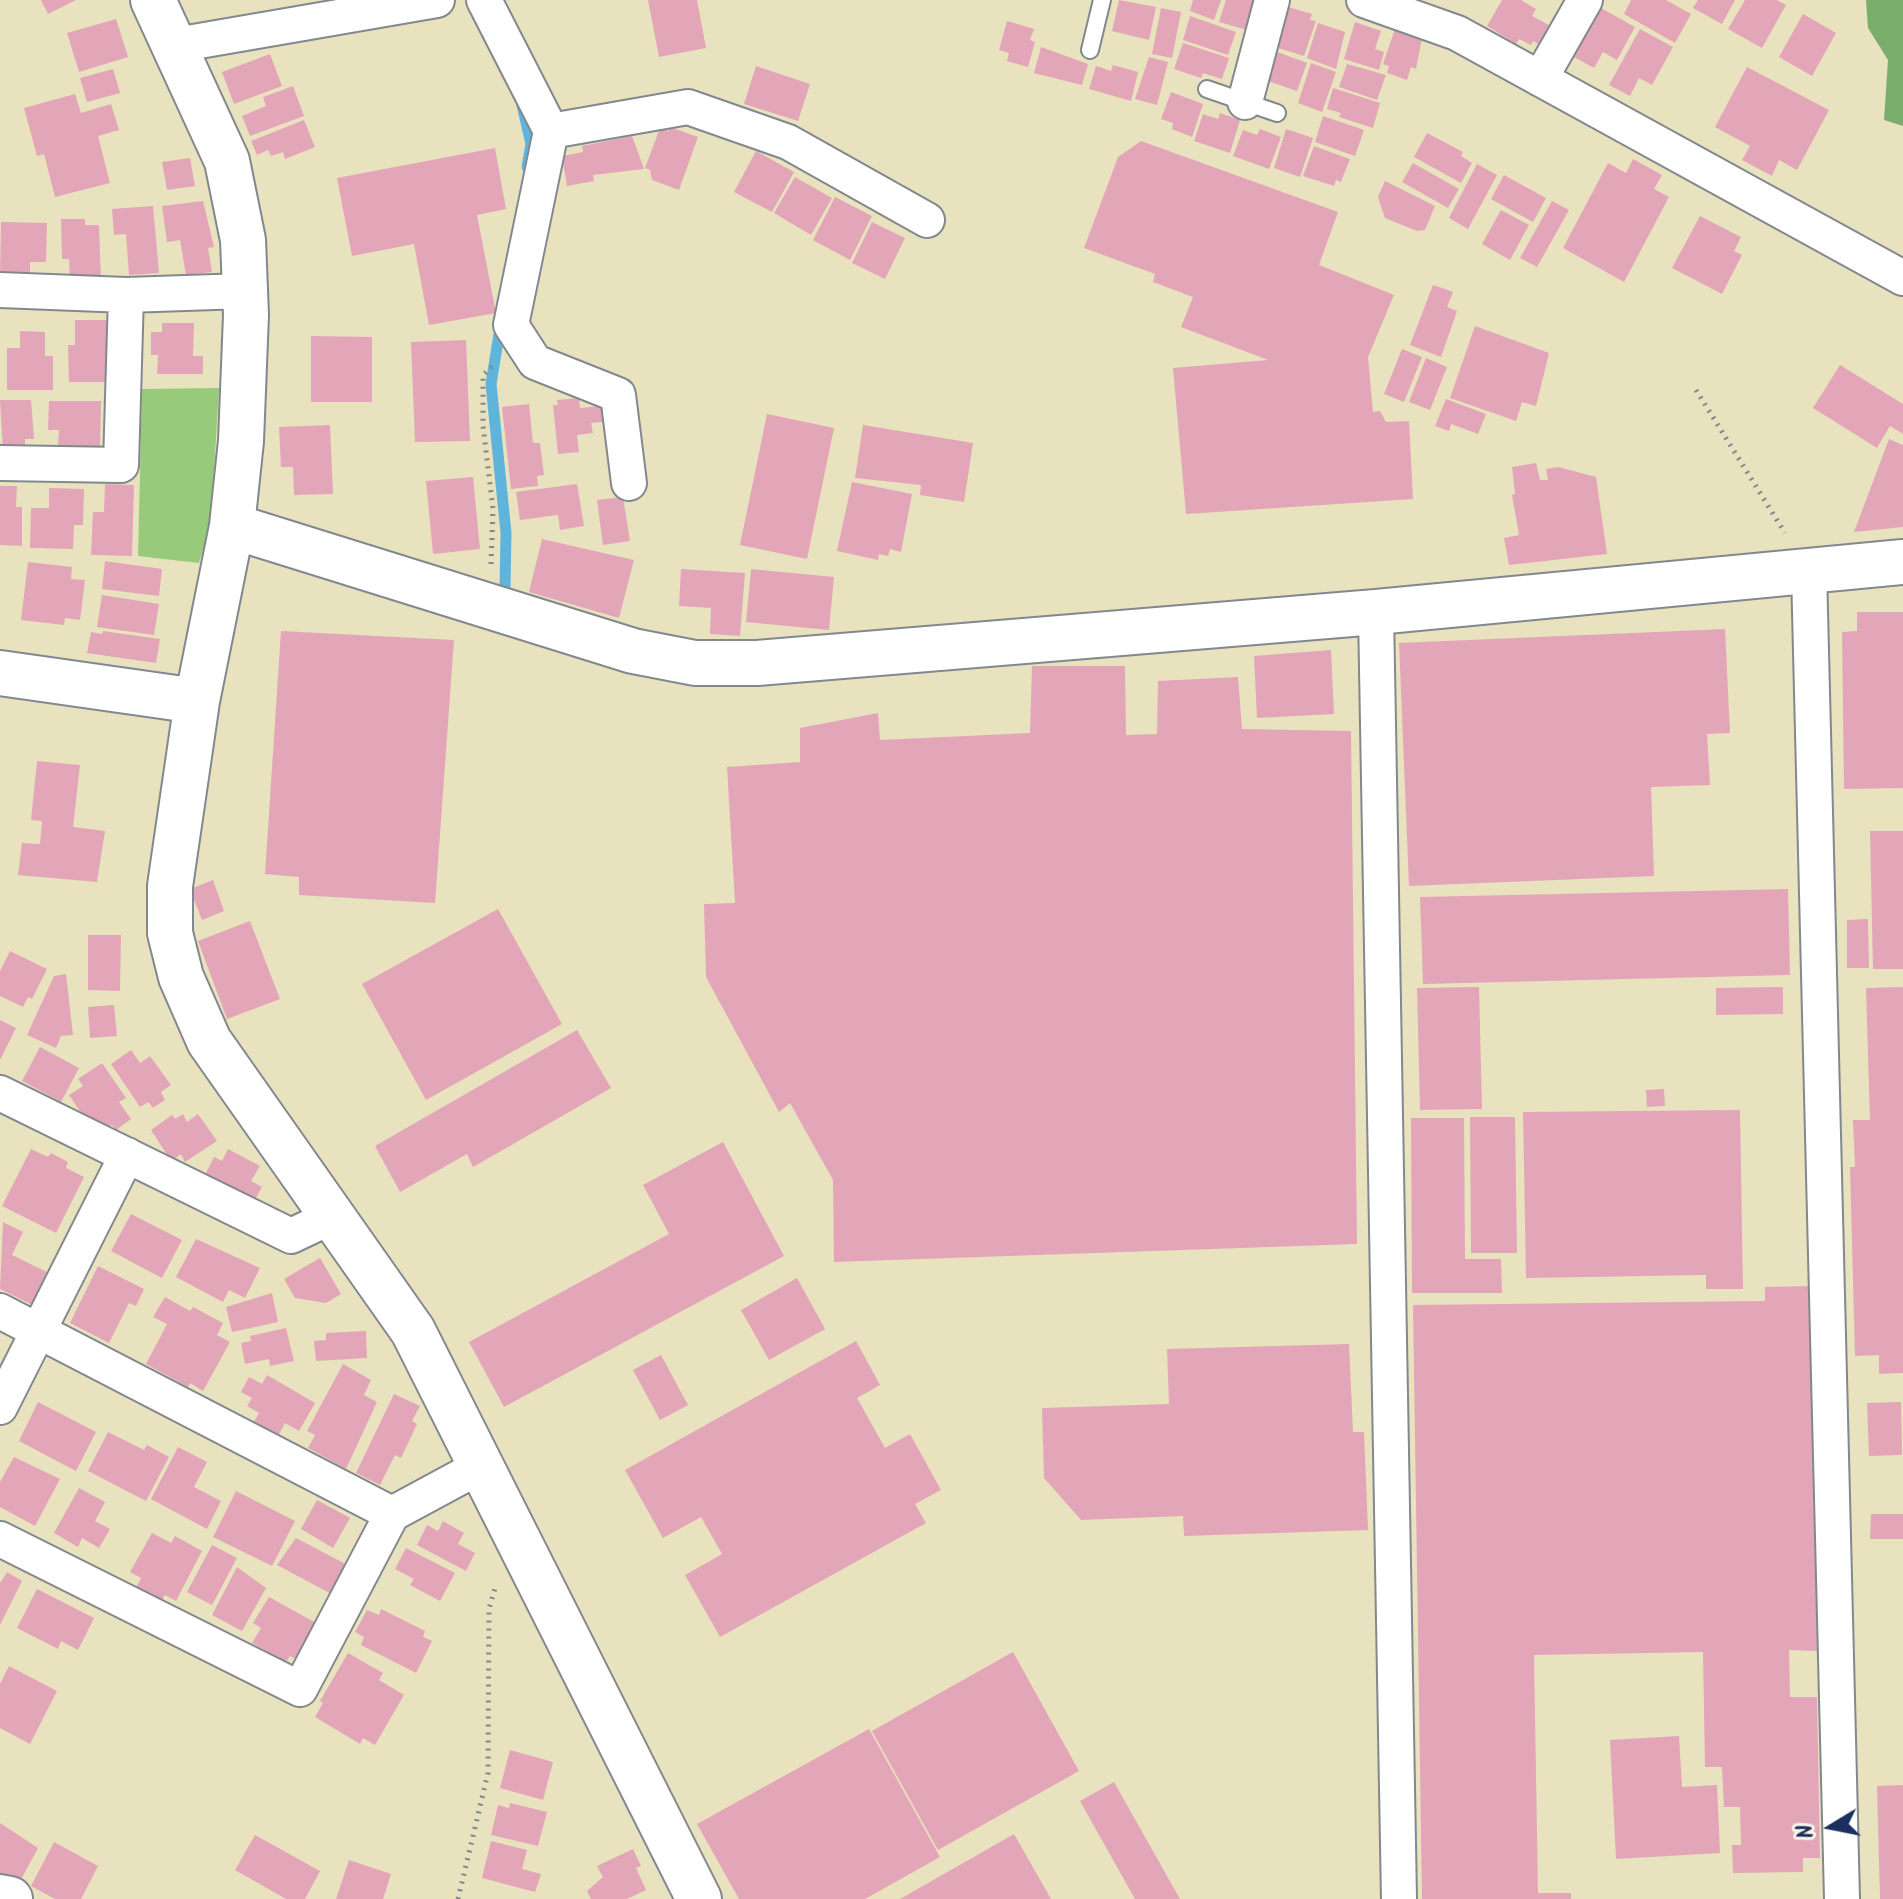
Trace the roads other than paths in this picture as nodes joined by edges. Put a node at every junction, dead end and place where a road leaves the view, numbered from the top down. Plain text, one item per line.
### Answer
1 (153, 0) edge
2 (437, 0) edge
3 (484, 0) edge
4 (1102, 0) edge
5 (1272, 0) edge
6 (1364, 0) edge
7 (1585, 0) edge
8 (176, 45) junction
9 (1090, 50) dead end
10 (1540, 79) junction
11 (1207, 89) dead end
12 (1261, 108) joint
13 (551, 131) junction
14 (927, 220) dead end
15 (1903, 278) edge
16 (0, 290) edge
17 (245, 291) junction
18 (126, 295) junction
19 (0, 463) edge
20 (629, 483) dead end
21 (232, 526) junction
22 (1903, 562) edge
23 (1809, 571) junction
24 (1376, 612) junction
25 (0, 673) edge
26 (197, 701) junction
27 (0, 1093) edge
28 (127, 1155) junction
29 (333, 1216) junction
30 (0, 1311) edge
31 (38, 1330) junction
32 (0, 1407) edge
33 (479, 1467) junction
34 (392, 1514) junction
35 (0, 1539) edge
36 (699, 1899) edge
37 (1399, 1899) edge
38 (1842, 1899) edge

1 - 8 street
2 - 8 street
3 - 13 street
4 - 9 lane
5 - 12 street
6 - 10 street
7 - 10 street
8 - 17 street
10 - 15 street
11 - 12 lane
13 - 14 street
13 - 20 street
16 - 18 street
17 - 18 street
17 - 21 street
18 - 19 street
21 - 24 street
21 - 26 street
22 - 23 street
23 - 24 street
23 - 38 street
24 - 37 street
25 - 26 street
26 - 29 street
27 - 28 street
28 - 29 street
28 - 31 street
29 - 33 street
30 - 31 street
31 - 32 street
31 - 34 street
33 - 34 street
33 - 36 street
34 - 35 street

